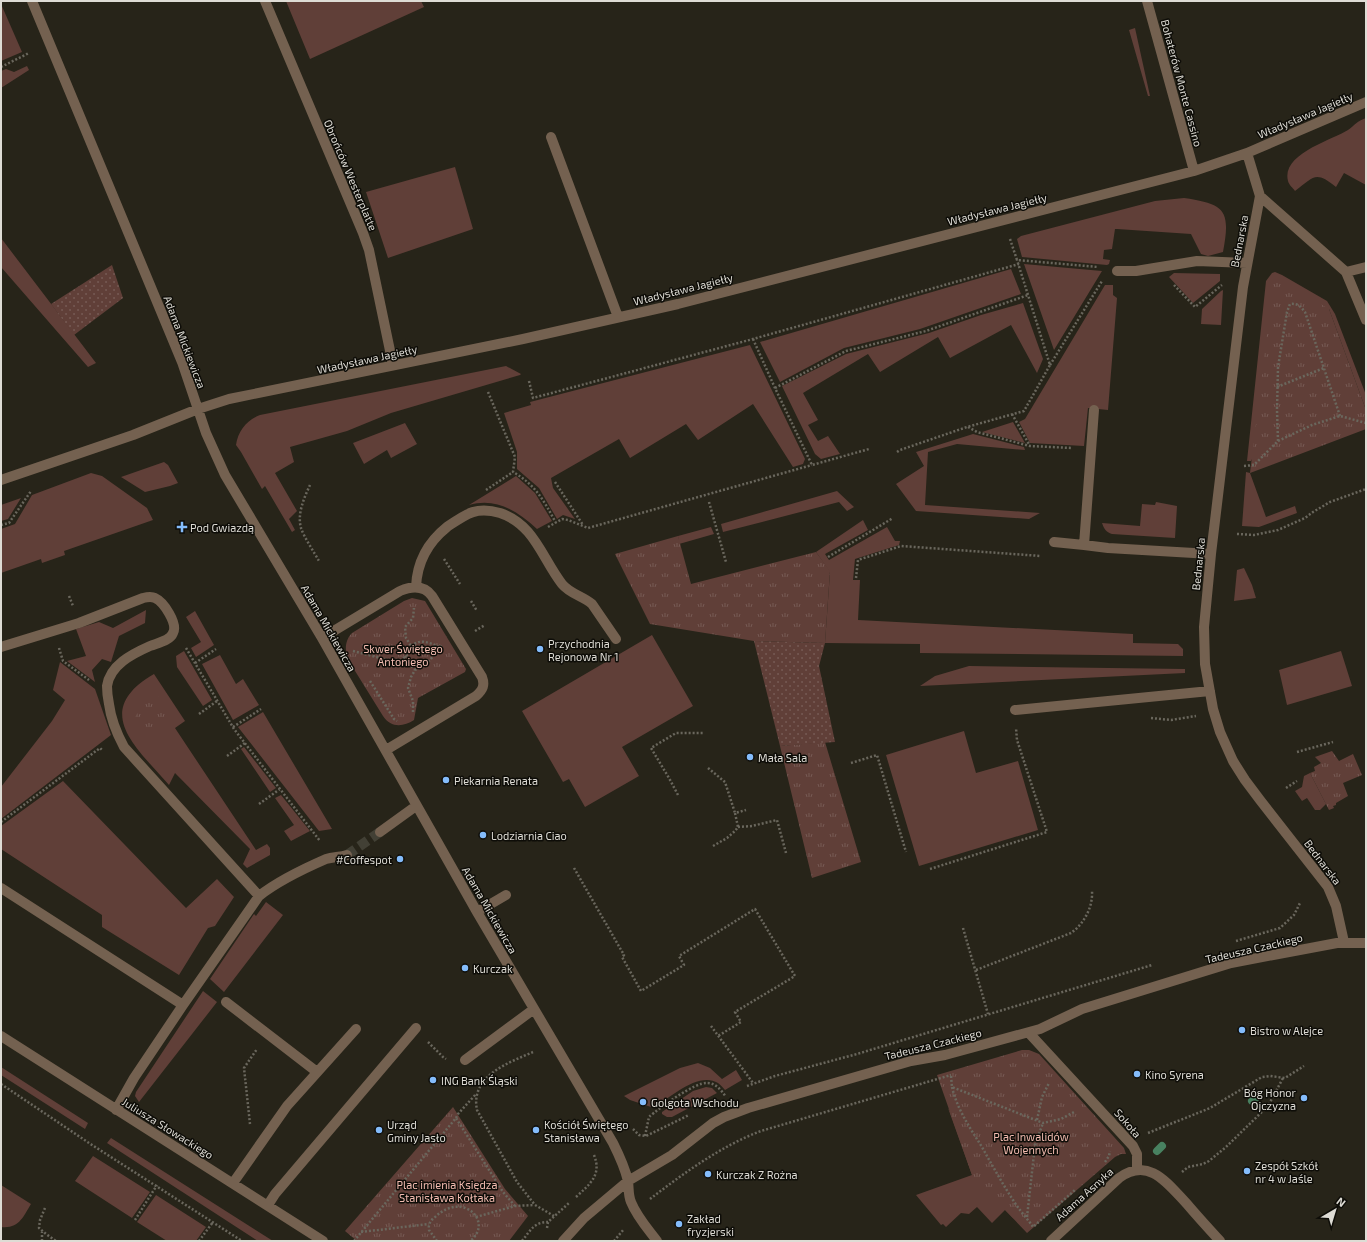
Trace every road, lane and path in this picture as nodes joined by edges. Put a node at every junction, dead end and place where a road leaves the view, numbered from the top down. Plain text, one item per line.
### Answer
1 (32, 1) edge
2 (264, 1) edge
3 (1147, 1) edge
4 (29, 53) dead end
5 (1, 67) edge
6 (1366, 102) edge
7 (551, 137) dead end
8 (1247, 153) junction
9 (1194, 171) junction
10 (1260, 196) junction
11 (1009, 236) dead end
12 (1017, 260) junction
13 (1247, 263) junction
14 (1019, 264) junction
15 (1157, 267) junction
16 (1366, 267) edge
17 (1113, 272) junction
18 (1346, 272) junction
19 (1222, 285) dead end
20 (1028, 295) junction
21 (618, 317) junction
22 (1366, 320) edge
23 (753, 339) junction
24 (1050, 365) junction
25 (393, 366) junction
26 (1324, 368) junction
27 (529, 381) dead end
28 (1277, 387) junction
29 (775, 388) junction
30 (488, 392) dead end
31 (198, 409) junction
32 (1094, 410) dead end
33 (1012, 414) junction
34 (1340, 416) junction
35 (1366, 423) edge
36 (967, 427) junction
37 (1278, 441) junction
38 (1030, 446) junction
39 (1076, 448) dead end
40 (869, 449) dead end
41 (897, 452) dead end
42 (812, 464) junction
43 (1244, 466) dead end
44 (1, 480) edge
45 (554, 482) dead end
46 (310, 485) dead end
47 (33, 487) dead end
48 (1366, 489) edge
49 (709, 502) dead end
50 (893, 518) dead end
51 (562, 519) dead end
52 (556, 523) dead end
53 (1, 525) edge
54 (583, 526) junction
55 (1237, 534) dead end
56 (1054, 542) dead end
57 (1084, 545) junction
58 (441, 553) dead end
59 (1211, 554) junction
60 (1044, 556) dead end
61 (828, 557) dead end
62 (320, 561) dead end
63 (726, 562) dead end
64 (856, 578) dead end
65 (460, 584) dead end
66 (416, 587) junction
67 (427, 591) junction
68 (471, 601) dead end
69 (477, 611) dead end
70 (53, 631) junction
71 (322, 638) junction
72 (616, 639) dead end
73 (459, 641) junction
74 (349, 646) dead end
75 (411, 646) junction
76 (1, 647) edge
77 (185, 647) dead end
78 (440, 647) junction
79 (216, 649) dead end
80 (352, 651) junction
81 (406, 656) junction
82 (356, 657) dead end
83 (195, 663) junction
84 (415, 670) junction
85 (368, 678) dead end
86 (107, 688) junction
87 (1210, 691) junction
88 (217, 700) junction
89 (261, 709) dead end
90 (1015, 710) dead end
91 (199, 714) dead end
92 (411, 715) dead end
93 (1196, 716) dead end
94 (1146, 717) dead end
95 (401, 720) dead end
96 (1019, 726) dead end
97 (233, 727) junction
98 (704, 733) dead end
99 (1333, 742) dead end
100 (245, 743) junction
101 (386, 750) junction
102 (1297, 752) dead end
103 (106, 754) dead end
104 (227, 756) dead end
105 (851, 763) dead end
106 (708, 768) dead end
107 (1297, 781) dead end
108 (1286, 788) dead end
109 (280, 789) junction
110 (678, 795) dead end
111 (259, 804) dead end
112 (416, 806) junction
113 (746, 810) dead end
114 (735, 813) junction
115 (1, 822) edge
116 (738, 827) junction
117 (380, 832) tunnel mouth
118 (713, 846) dead end
119 (906, 852) dead end
120 (786, 853) dead end
121 (347, 855) tunnel mouth
122 (332, 857) junction
123 (574, 868) dead end
124 (930, 868) dead end
125 (1, 888) edge
126 (1092, 891) dead end
127 (259, 896) junction
128 (506, 896) dead end
129 (1300, 903) dead end
130 (477, 912) junction
131 (963, 928) dead end
132 (1232, 942) dead end
133 (1344, 942) junction
134 (1366, 943) edge
135 (1153, 965) dead end
136 (976, 970) junction
137 (226, 1002) dead end
138 (183, 1005) junction
139 (534, 1009) junction
140 (988, 1014) junction
141 (711, 1026) dead end
142 (416, 1028) joint
143 (356, 1029) dead end
144 (267, 1033) junction
145 (1029, 1033) junction
146 (1, 1036) edge
147 (718, 1036) junction
148 (533, 1052) dead end
149 (465, 1060) joint
150 (1304, 1066) dead end
151 (317, 1072) junction
152 (958, 1073) dead end
153 (951, 1076) junction
154 (1283, 1078) junction
155 (1052, 1080) dead end
156 (1, 1084) edge
157 (952, 1087) junction
158 (478, 1092) junction
159 (727, 1097) dead end
160 (1077, 1109) dead end
161 (116, 1110) junction
162 (456, 1118) junction
163 (1037, 1120) junction
164 (1043, 1123) junction
165 (633, 1129) dead end
166 (658, 1130) dead end
167 (1148, 1132) dead end
168 (644, 1136) junction
169 (1111, 1148) dead end
170 (254, 1153) junction
171 (594, 1155) dead end
172 (1102, 1165) dead end
173 (1137, 1170) junction
174 (1184, 1171) dead end
175 (628, 1181) junction
176 (233, 1183) junction
177 (157, 1186) junction
178 (1079, 1186) dead end
179 (646, 1202) dead end
180 (268, 1205) junction
181 (535, 1205) junction
182 (515, 1206) junction
183 (45, 1208) dead end
184 (554, 1216) junction
185 (476, 1217) junction
186 (1027, 1217) junction
187 (135, 1220) dead end
188 (213, 1222) junction
189 (430, 1224) junction
190 (628, 1224) dead end
191 (42, 1231) junction
192 (360, 1232) junction
193 (472, 1240) edge
194 (42, 1241) edge
195 (56, 1241) edge
196 (199, 1241) edge
197 (242, 1241) edge
198 (323, 1241) edge
199 (354, 1241) edge
200 (437, 1241) edge
201 (522, 1241) edge
202 (563, 1241) edge
203 (614, 1241) edge
204 (657, 1241) edge
205 (1051, 1241) edge
206 (1220, 1241) edge

1 - 31 street, Adama Mickiewicza
2 - 25 street, Obrońców Westerplatte
3 - 9 street, Bohaterów Monte Cassino
4 - 5 path
6 - 8 street, Władysława Jagiełły
7 - 21 street
8 - 9 street, Władysława Jagiełły
8 - 10 street, Bednarska
9 - 21 street, Władysława Jagiełły
10 - 13 street, Bednarska
10 - 18 street
11 - 12 path
12 - 14 path
12 - 17 path
13 - 15 street
13 - 59 street, Bednarska
14 - 20 path
14 - 23 path
15 - 17 street
15 - 19 path
16 - 18 street
17 - 24 path
18 - 22 street
20 - 24 path
20 - 29 path
21 - 25 street, Władysława Jagiełły
23 - 27 path
23 - 29 path
24 - 33 path
25 - 31 street, Władysława Jagiełły
26 - 28 path
26 - 28 path
26 - 34 path
28 - 37 path
29 - 42 path
30 - 52 path
31 - 44 street, Władysława Jagiełły
31 - 71 street, Adama Mickiewicza
32 - 57 street
33 - 36 path
33 - 38 path
34 - 35 path
34 - 37 path
36 - 38 path
36 - 41 path
37 - 43 path
38 - 39 path
40 - 42 path
42 - 54 path
45 - 54 path
46 - 62 path
47 - 53 path
48 - 55 path
49 - 63 path
50 - 61 path
51 - 54 path
56 - 57 street
57 - 59 street
58 - 65 path
59 - 87 street, Bednarska
60 - 64 path
66 - 67 street
66 - 71 street
66 - 72 street
67 - 73 street
67 - 75 path
68 - 69 path
70 - 76 street
70 - 86 path
70 - 86 street
71 - 101 street, Adama Mickiewicza
73 - 78 path
73 - 101 street
74 - 80 path
75 - 78 path
75 - 81 path
77 - 83 path
78 - 84 path
79 - 83 path
80 - 81 path
80 - 82 path
81 - 84 path
83 - 88 path
84 - 92 path
85 - 95 path
86 - 127 street
87 - 90 street
87 - 133 street, Bednarska
88 - 91 path
88 - 97 path
89 - 97 path
93 - 94 path
96 - 124 path
97 - 100 path
98 - 110 path
99 - 102 path
100 - 104 path
100 - 109 path
101 - 112 street, Adama Mickiewicza
103 - 115 path
105 - 119 path
106 - 114 path
107 - 108 path
109 - 111 path
109 - 122 path
112 - 117 street
112 - 130 street, Adama Mickiewicza
113 - 114 path
114 - 116 path
116 - 118 path
116 - 120 path
121 - 122 street
122 - 127 street
123 - 147 path
125 - 138 street
126 - 136 path
127 - 138 street
128 - 130 street
129 - 132 path
130 - 139 street, Adama Mickiewicza
131 - 136 path
133 - 134 street, Tadeusza Czackiego
133 - 145 street, Tadeusza Czackiego
135 - 140 path
136 - 140 path
137 - 144 street
138 - 161 street
139 - 149 street
139 - 175 street, Adama Mickiewicza
140 - 147 path
141 - 147 path
142 - 149 path
142 - 180 street
143 - 151 street
144 - 151 street
144 - 170 path
145 - 173 street, Sokoła
145 - 175 street, Tadeusza Czackiego
146 - 161 street, Juliusza Słowackiego
148 - 158 path
150 - 154 path
151 - 170 street
152 - 153 path
153 - 157 path
153 - 179 path
154 - 167 path
154 - 174 path
155 - 163 path
156 - 177 path
157 - 163 path
157 - 186 path
158 - 162 path
158 - 181 path
159 - 168 path
160 - 164 path
161 - 176 street, Juliusza Słowackiego
162 - 182 path
162 - 192 path
163 - 164 path
164 - 186 path
165 - 168 path
166 - 168 path
169 - 172 path
170 - 176 street
171 - 184 path
173 - 205 street, Adama Asnyka
173 - 206 street
175 - 202 street, Tadeusza Czackiego
175 - 204 street, Adama Mickiewicza
176 - 180 street, Juliusza Słowackiego
177 - 187 path
177 - 188 path
178 - 186 path
180 - 198 street, Juliusza Słowackiego
181 - 182 path
181 - 184 path
182 - 185 path
183 - 191 path
184 - 201 path
185 - 189 path
185 - 193 path
188 - 196 path
188 - 197 path
189 - 192 path
189 - 200 path
190 - 203 path
191 - 194 path
191 - 195 path
192 - 199 path

